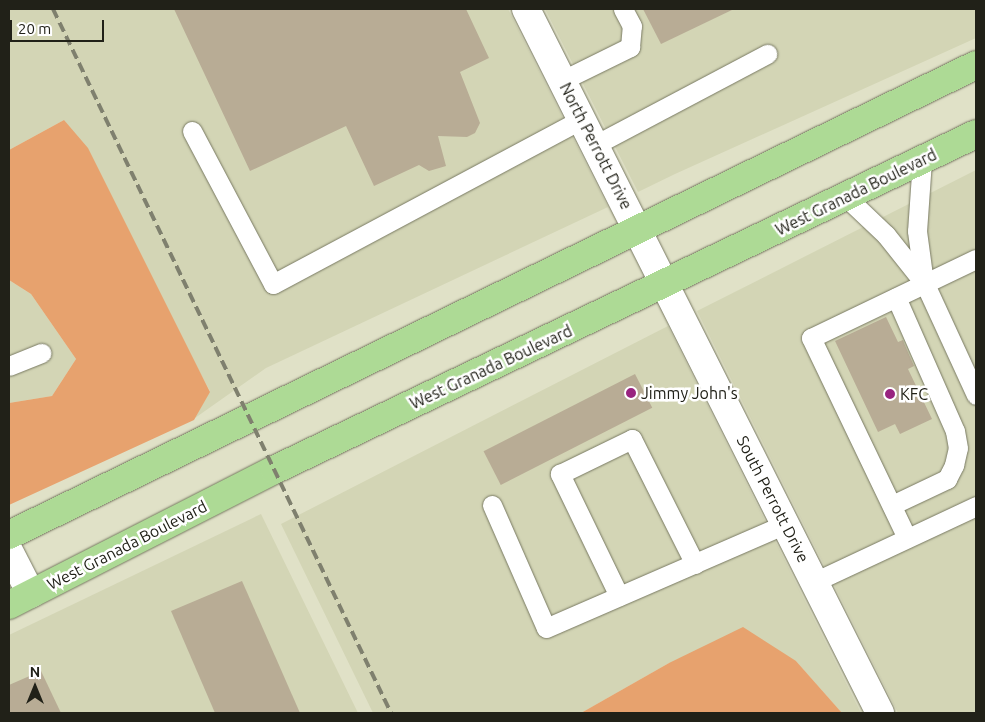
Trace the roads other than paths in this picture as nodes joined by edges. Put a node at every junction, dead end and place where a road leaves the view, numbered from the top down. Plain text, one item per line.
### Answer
1 (526, 9) edge
2 (623, 9) edge
3 (766, 54) dead end
4 (976, 66) edge
5 (563, 80) junction
6 (582, 119) junction
7 (192, 131) dead end
8 (976, 134) edge
9 (595, 145) junction
10 (922, 160) junction
11 (846, 196) junction
12 (638, 228) junction
13 (976, 259) edge
14 (666, 284) junction
15 (925, 284) junction
16 (896, 297) junction
17 (41, 353) dead end
18 (9, 366) edge
19 (976, 395) edge
20 (492, 506) dead end
21 (892, 506) junction
22 (976, 506) edge
23 (785, 524) junction
24 (9, 535) edge
25 (907, 538) junction
26 (9, 551) edge
27 (695, 564) junction
28 (814, 582) junction
29 (619, 596) junction
30 (20, 600) edge
31 (880, 713) edge

1 - 5 street, North Perrott Drive
2 - 5 lane
3 - 9 lane
4 - 12 main road
5 - 6 street, North Perrott Drive
6 - 7 lane
6 - 9 street, North Perrott Drive
8 - 10 main road, West Granada Boulevard
9 - 12 street, North Perrott Drive
10 - 11 main road, West Granada Boulevard
10 - 15 lane
11 - 14 main road, West Granada Boulevard
11 - 15 lane
12 - 14 street, North Perrott Drive
12 - 24 main road
13 - 15 lane
14 - 23 street, South Perrott Drive
14 - 30 main road, West Granada Boulevard
15 - 16 lane
15 - 19 lane
16 - 21 lane
16 - 21 lane
17 - 18 lane
20 - 29 lane
21 - 25 lane
22 - 25 lane
23 - 27 lane
23 - 28 street, South Perrott Drive
25 - 28 lane
26 - 30 street
27 - 29 lane
27 - 29 lane
28 - 31 street, South Perrott Drive

